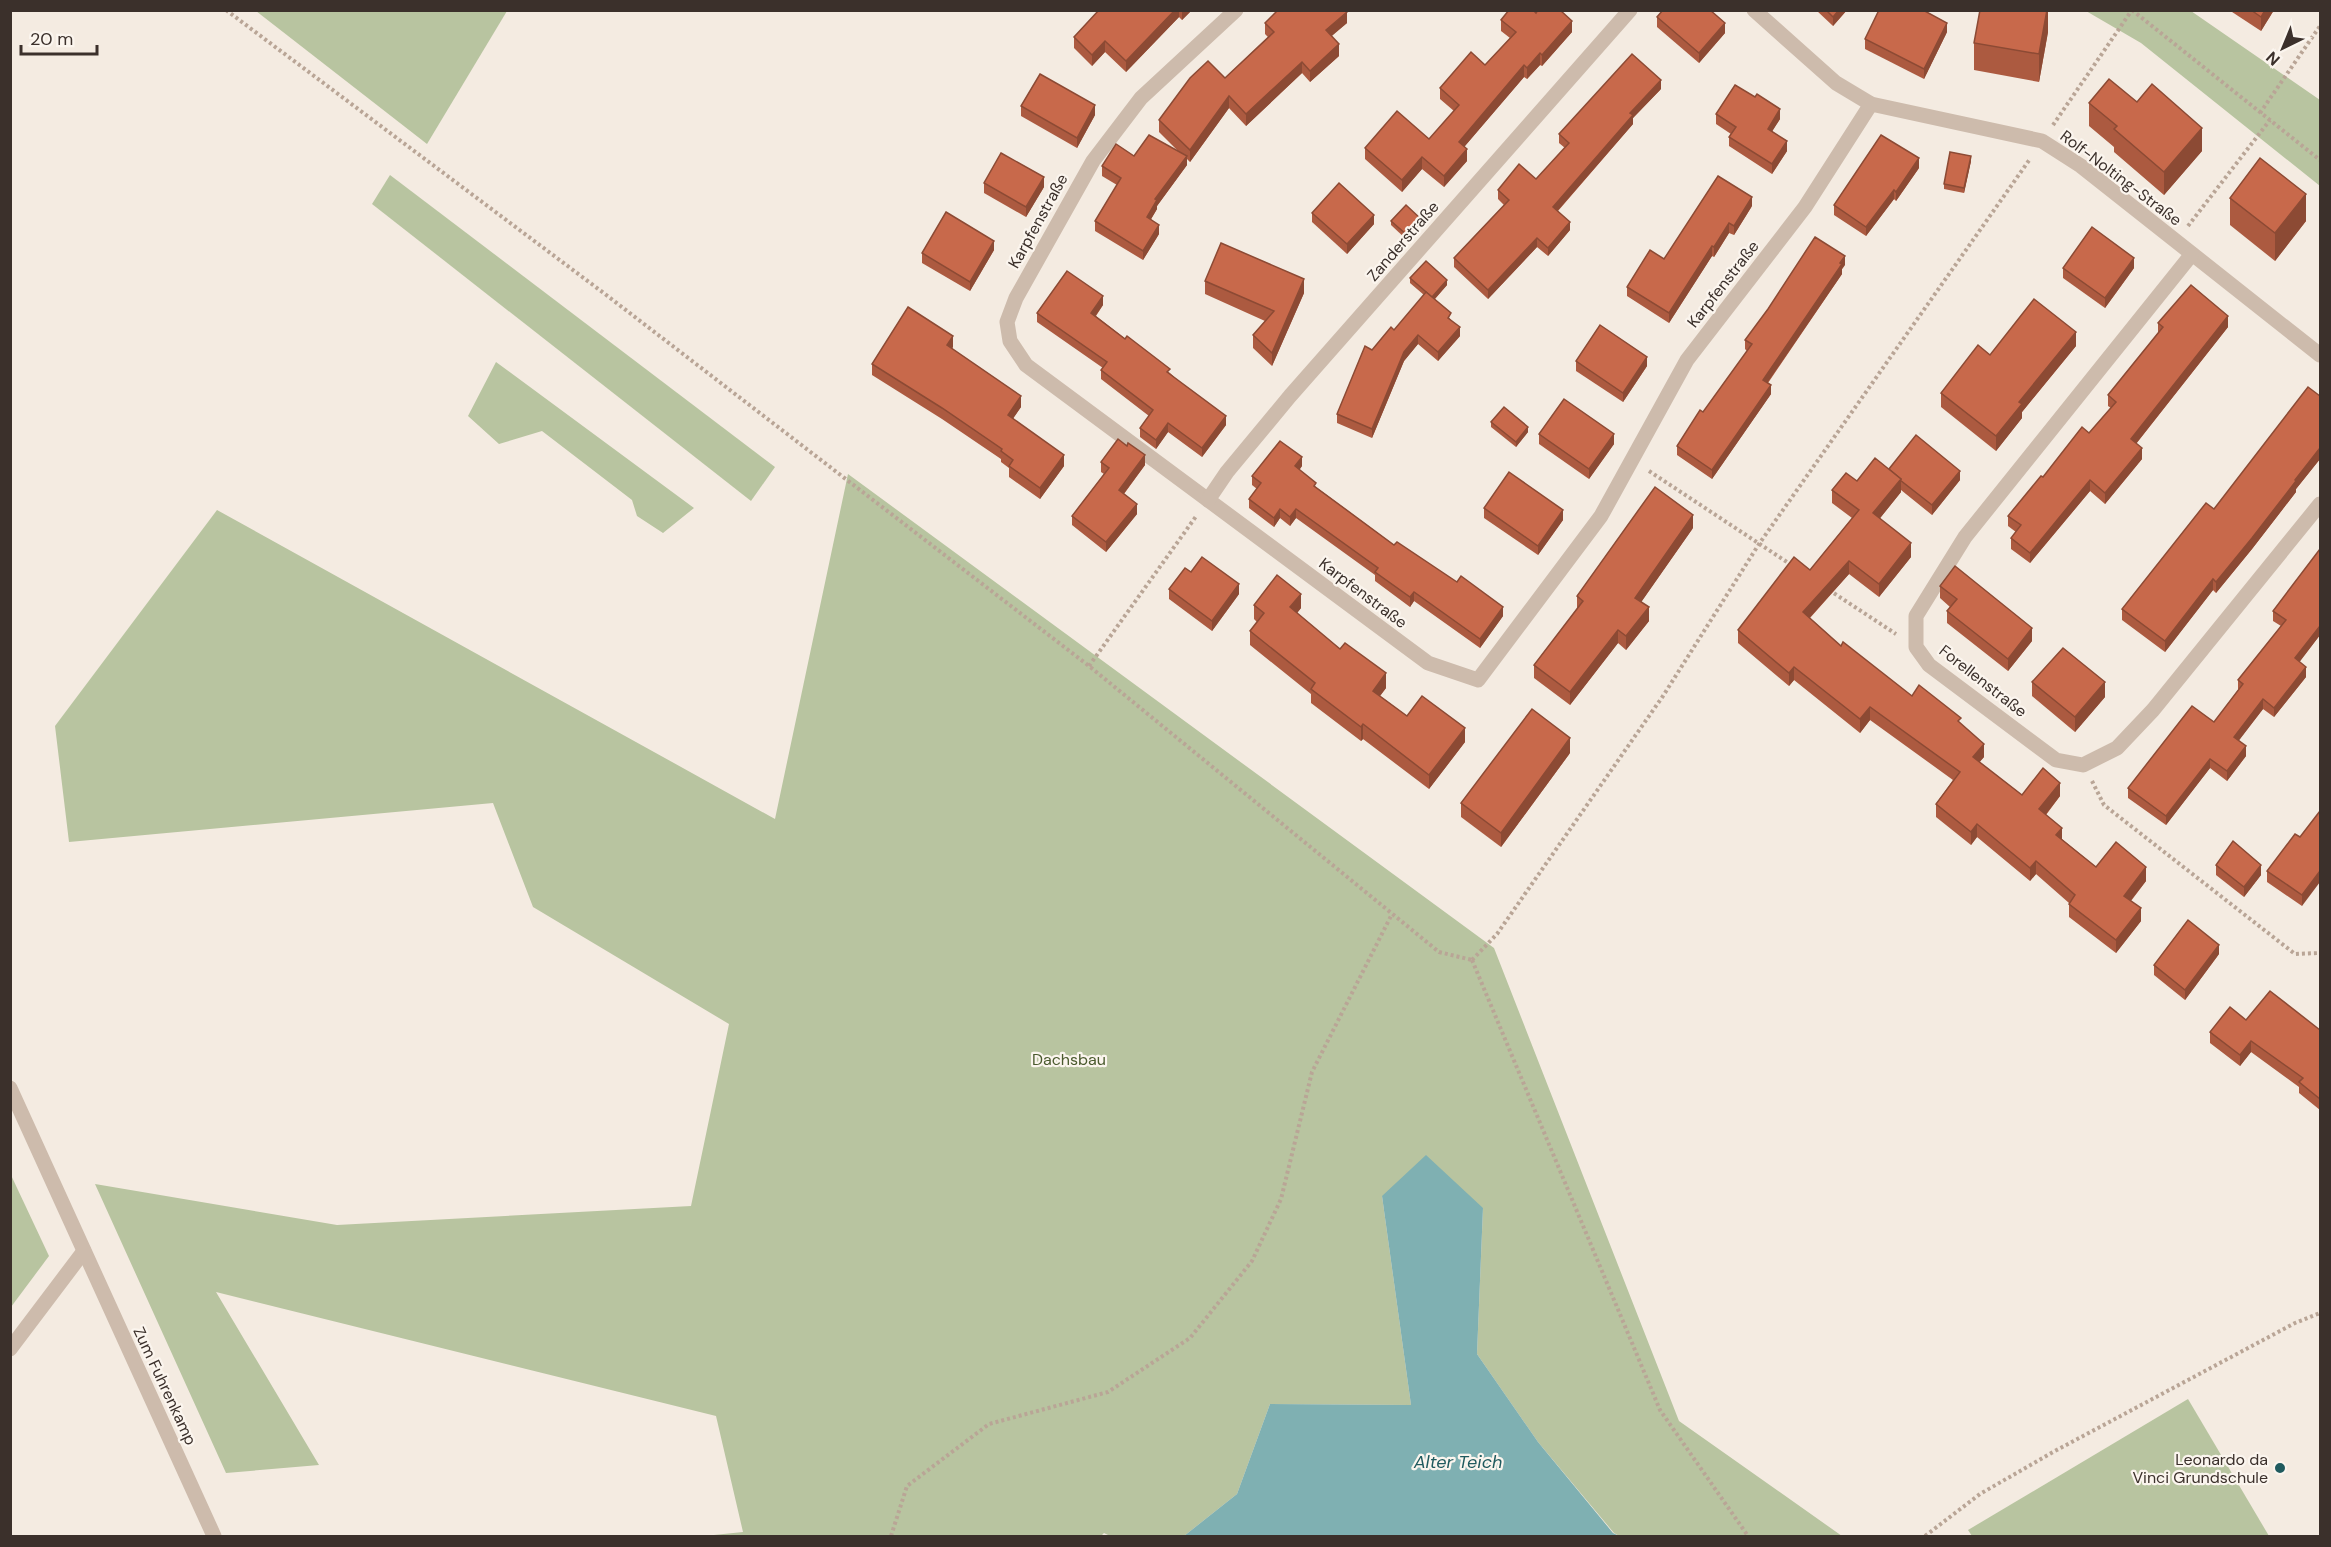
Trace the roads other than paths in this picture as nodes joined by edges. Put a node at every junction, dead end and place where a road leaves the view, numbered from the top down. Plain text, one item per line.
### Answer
1 (1236, 10) edge
2 (1630, 10) edge
3 (1754, 10) edge
4 (1870, 104) junction
5 (2192, 254) junction
6 (2320, 355) edge
7 (1208, 500) junction
8 (2320, 504) edge
9 (10, 1088) edge
10 (84, 1251) junction
11 (10, 1349) edge
12 (214, 1536) edge

1 - 7 street, Karpfenstraße
2 - 7 street, Zanderstraße
3 - 4 street, Rolf-Nolting-Straße
4 - 5 street, Rolf-Nolting-Straße
4 - 7 street, Karpfenstraße
5 - 6 street, Rolf-Nolting-Straße
5 - 8 street, Forellenstraße
9 - 10 street, Zum Fuhrenkamp
10 - 11 street
10 - 12 street, Zum Fuhrenkamp

